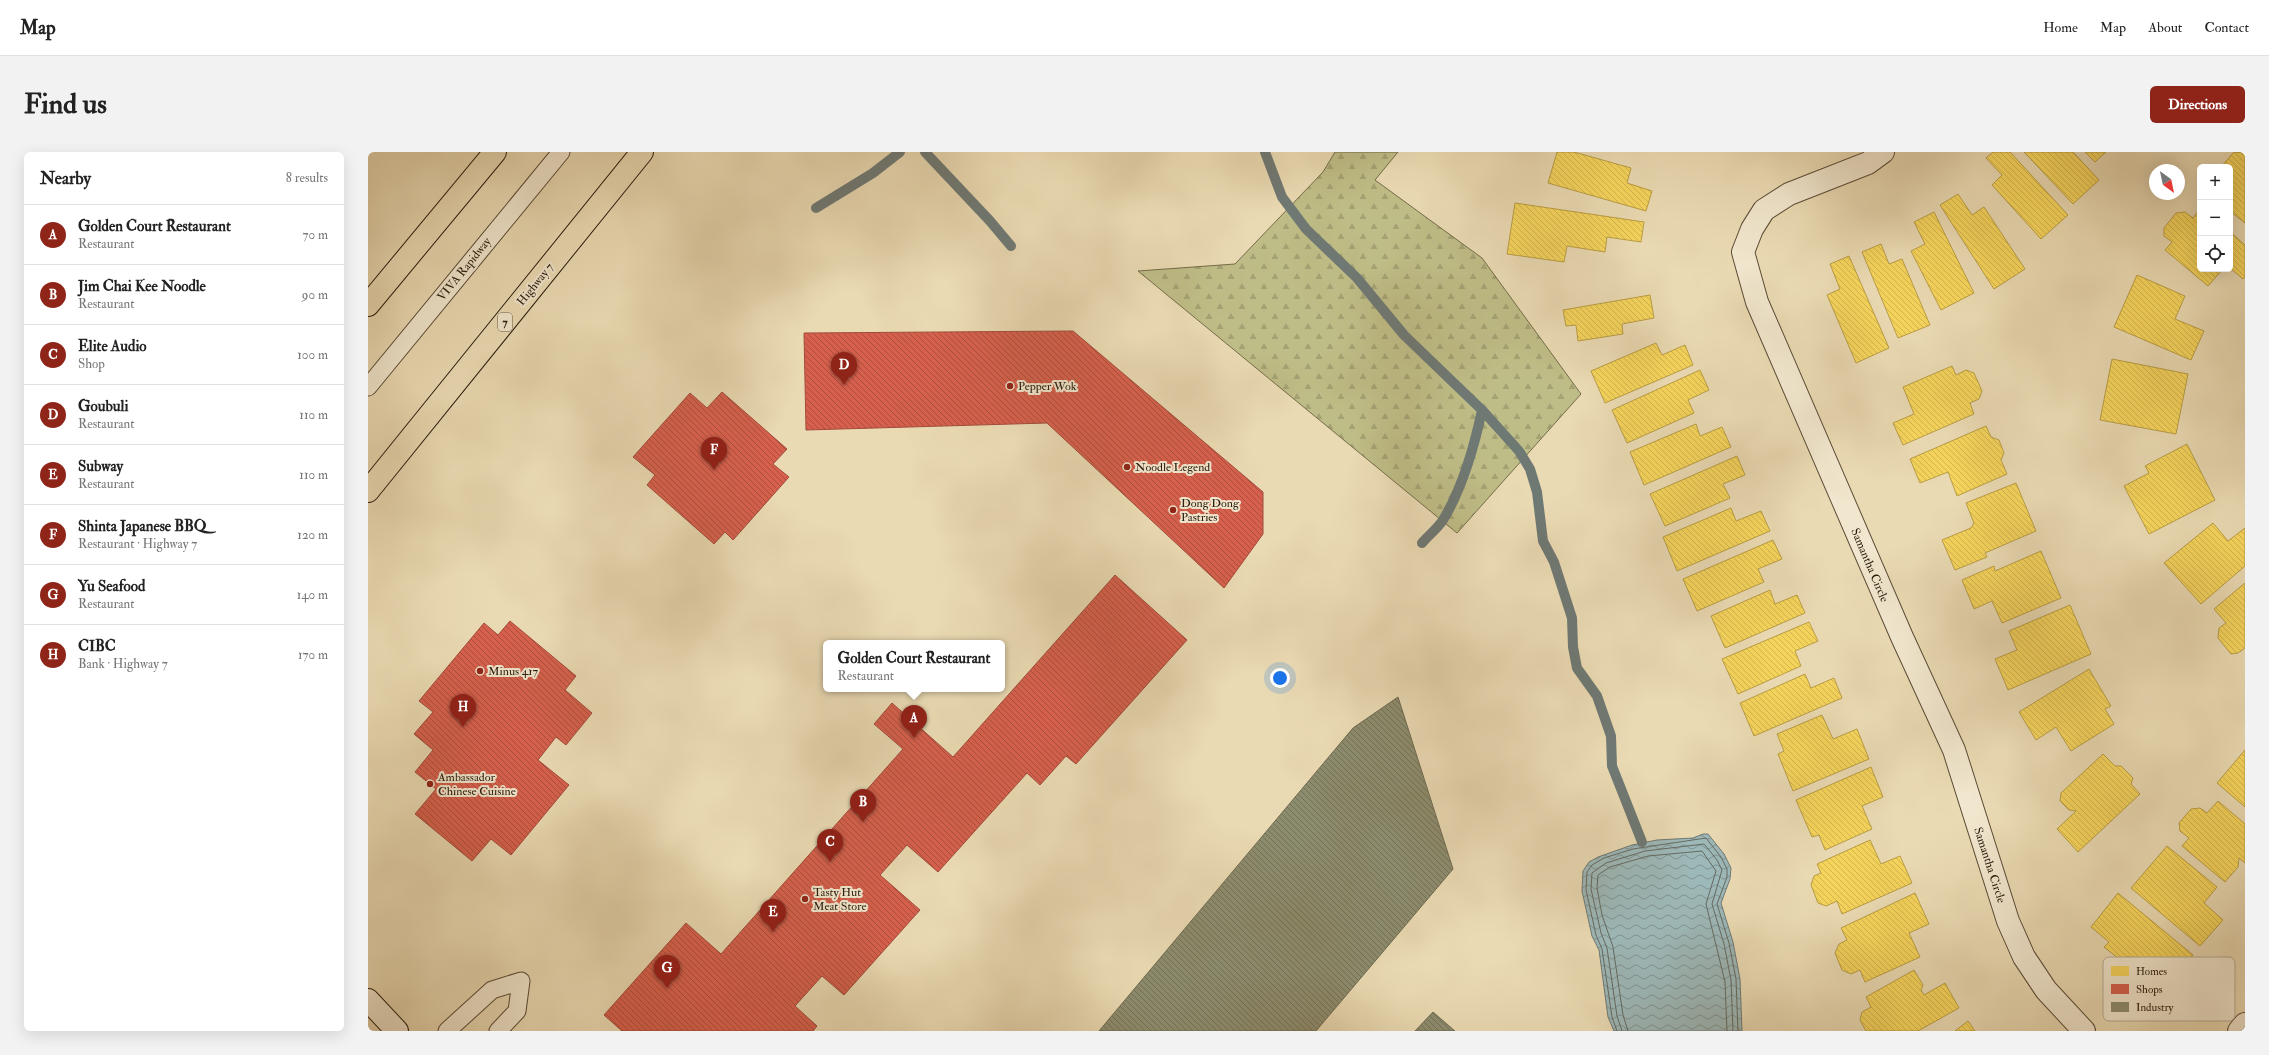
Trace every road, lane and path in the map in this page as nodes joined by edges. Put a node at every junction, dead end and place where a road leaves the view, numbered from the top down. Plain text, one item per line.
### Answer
1 (495, 152) edge
2 (561, 152) edge
3 (642, 152) edge
4 (1883, 152) edge
5 (368, 305) edge
6 (368, 387) edge
7 (368, 491) edge
8 (368, 1000) edge
9 (2245, 1024) edge
10 (397, 1031) edge
11 (446, 1031) edge
12 (498, 1031) edge
13 (2084, 1031) edge
14 (2239, 1031) edge

1 - 5 main road
2 - 6 lane, VIVA Rapidway
3 - 7 main road, Highway 7 / 7
4 - 13 street, Samantha Circle
8 - 10 street
9 - 14 street
11 - 12 lane

